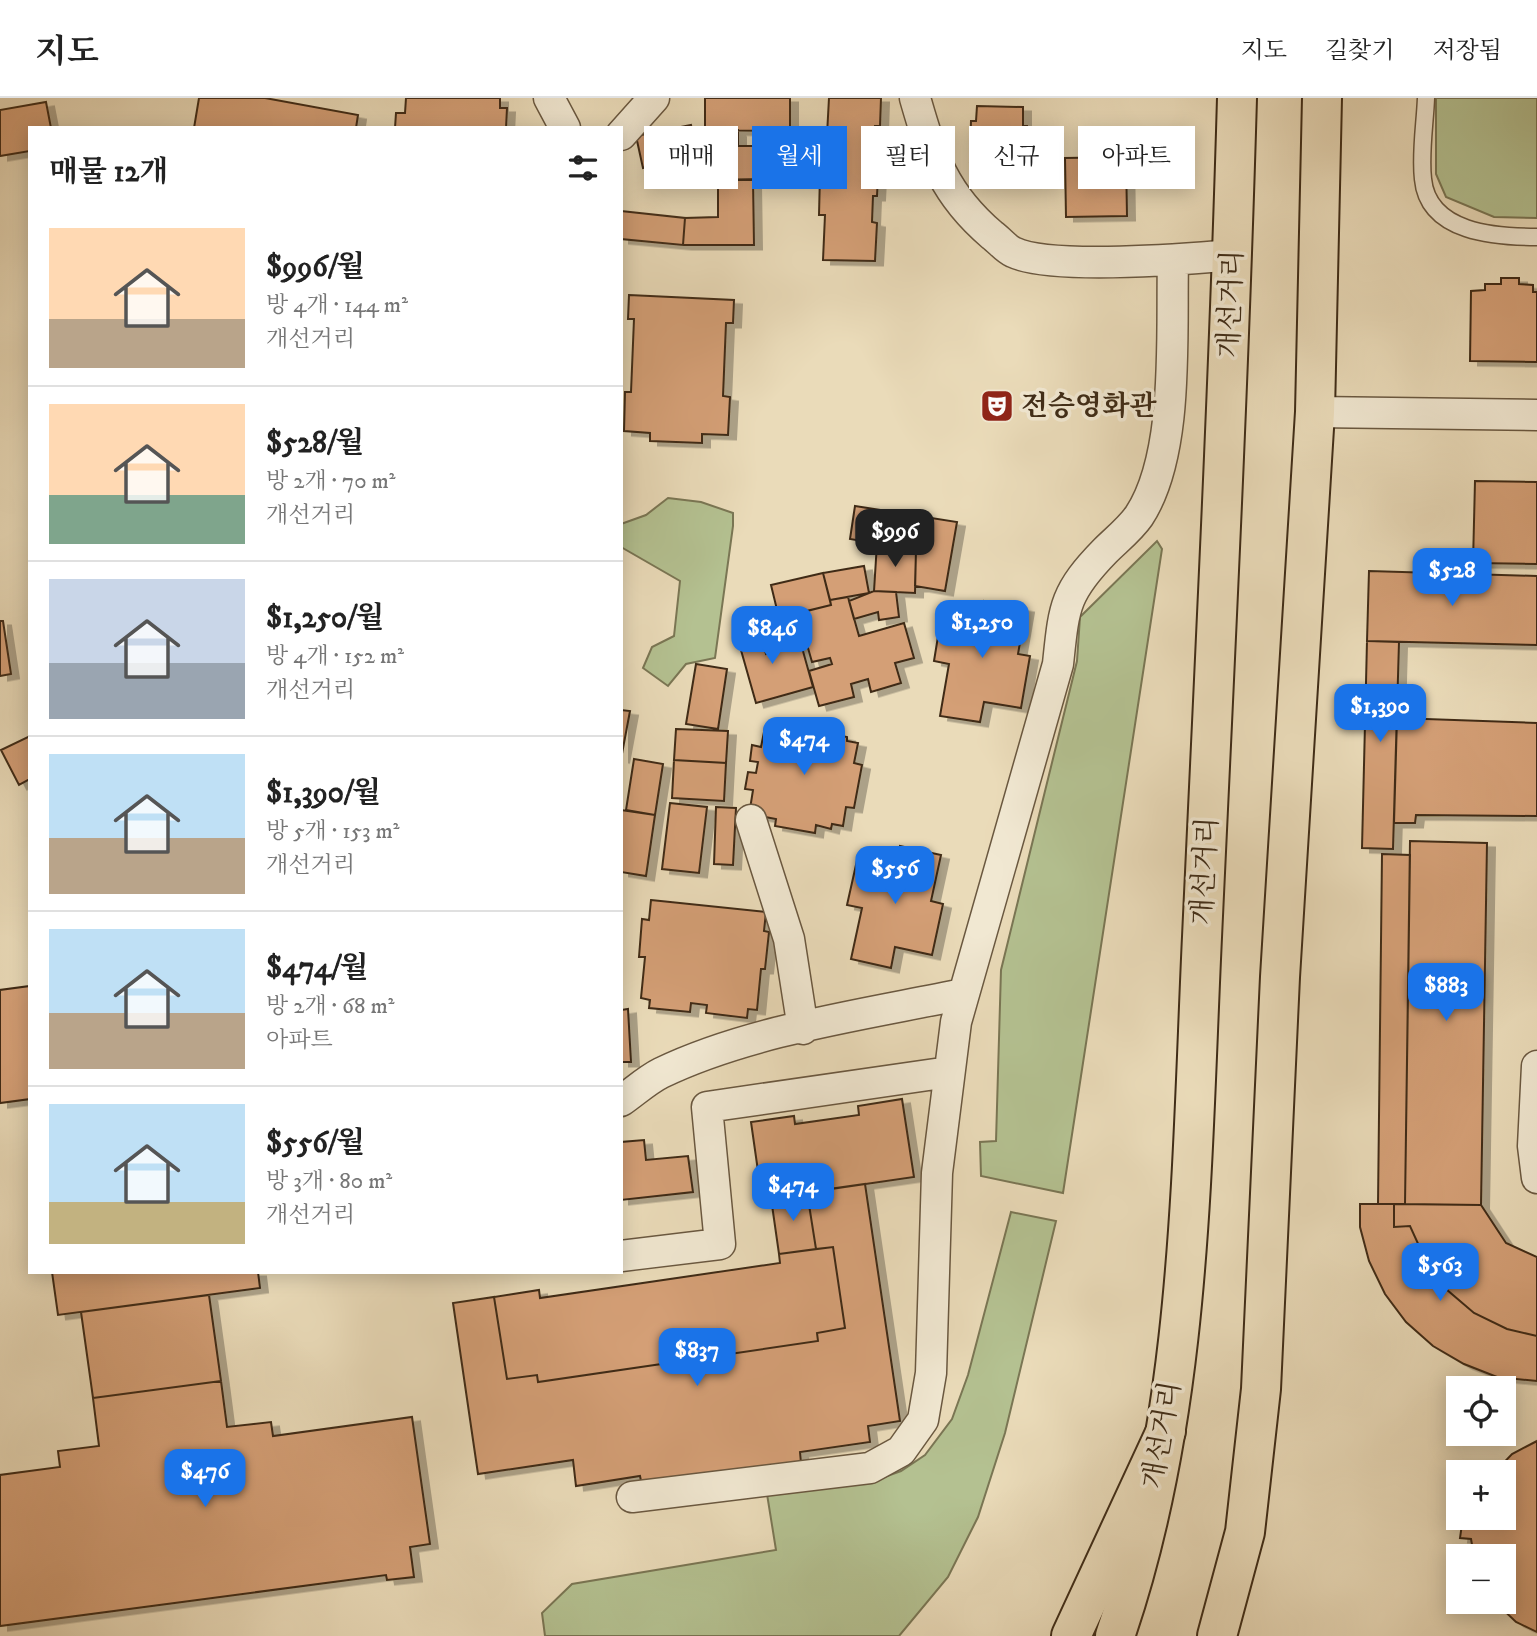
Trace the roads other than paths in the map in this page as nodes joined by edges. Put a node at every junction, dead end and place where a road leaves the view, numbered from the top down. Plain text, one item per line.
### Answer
1 (549, 98) edge
2 (654, 98) edge
3 (915, 98) edge
4 (1237, 98) edge
5 (1322, 98) edge
6 (1426, 98) edge
7 (564, 126) edge
8 (623, 133) edge
9 (1537, 237) edge
10 (1233, 255) junction
11 (1173, 260) junction
12 (1315, 412) junction
13 (1537, 415) edge
14 (751, 820) dead end
15 (963, 994) junction
16 (803, 1029) junction
17 (1537, 1066) edge
18 (949, 1072) junction
19 (623, 1100) edge
20 (1537, 1178) edge
21 (623, 1256) edge
22 (1166, 1431) junction
23 (632, 1497) dead end
24 (1071, 1636) edge
25 (1115, 1636) edge
26 (1217, 1636) edge

1 - 7 street
2 - 8 street
3 - 11 street
4 - 10 main road, 개선거리
5 - 12 main road
6 - 9 lane
10 - 11 street
10 - 22 main road, 개선거리
11 - 15 street
12 - 13 street
12 - 26 main road
14 - 16 street
15 - 16 street
15 - 18 street
16 - 19 street
17 - 20 street
18 - 21 street
18 - 23 street
22 - 24 main road
22 - 25 main road, 개선거리

